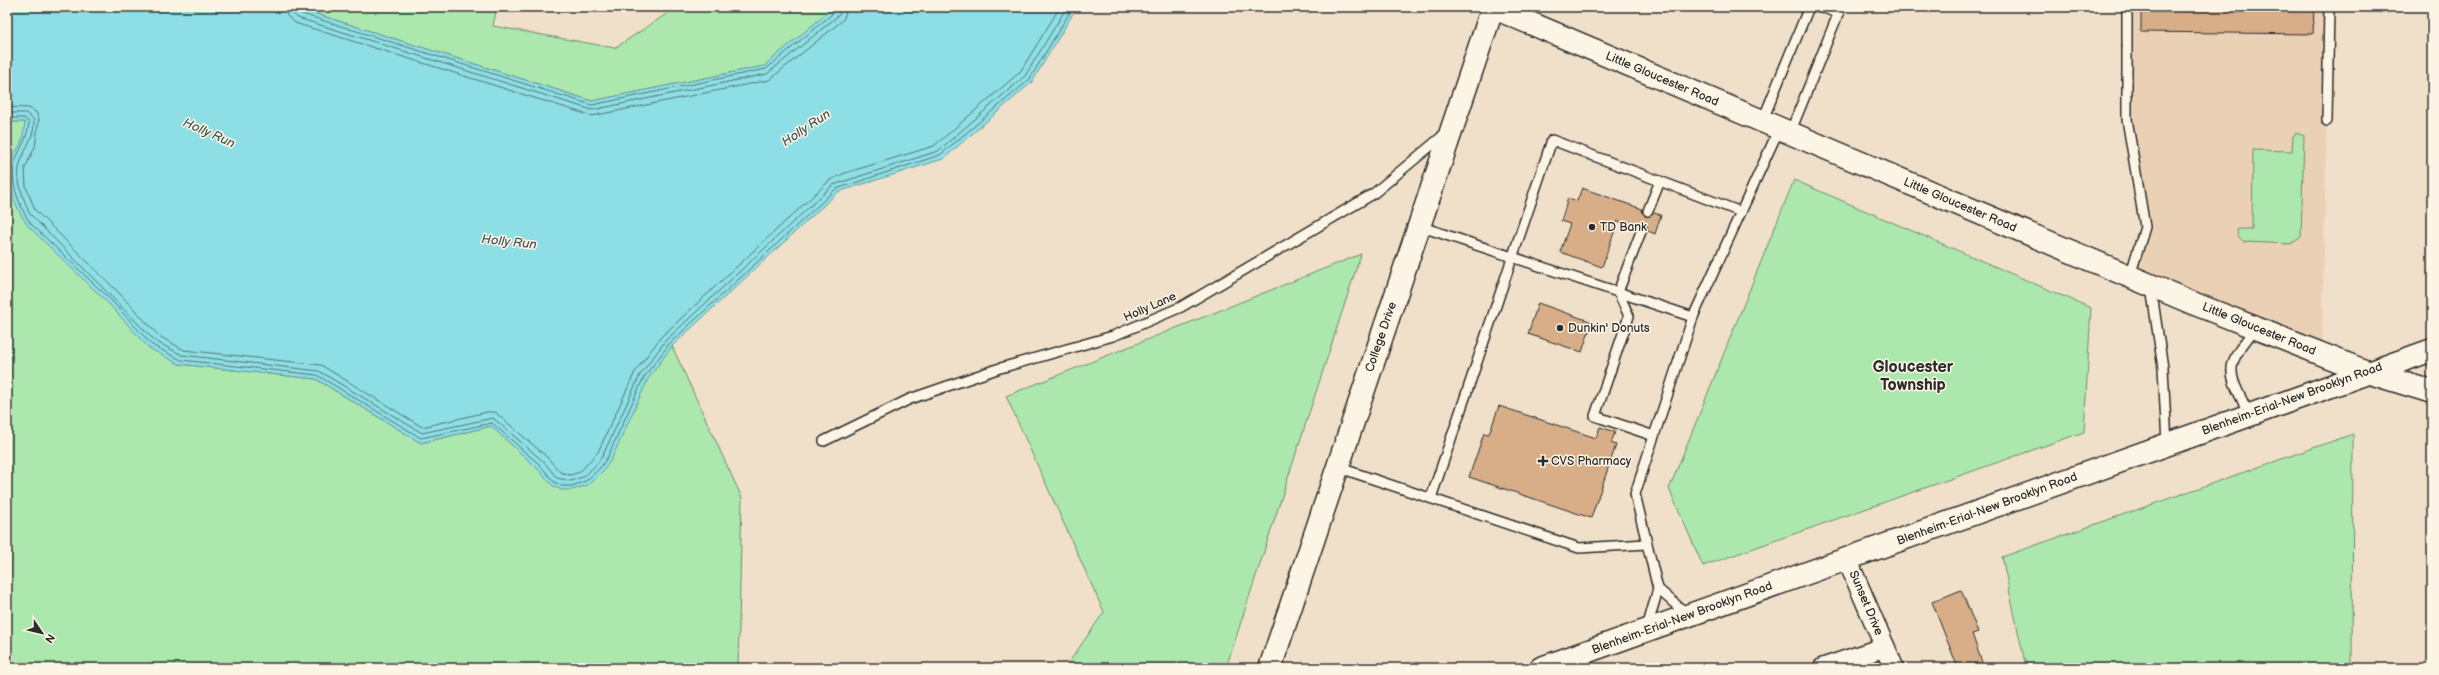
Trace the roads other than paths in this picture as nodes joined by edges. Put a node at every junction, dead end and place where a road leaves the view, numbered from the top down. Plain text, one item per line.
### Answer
1 (1493, 7) edge
2 (1809, 7) edge
3 (1822, 7) edge
4 (2127, 7) edge
5 (2329, 7) edge
6 (1840, 10) edge
7 (2327, 121) dead end
8 (1452, 128) junction
9 (1777, 128) junction
10 (1660, 181) junction
11 (1648, 211) dead end
12 (1741, 212) junction
13 (1419, 225) junction
14 (1642, 229) dead end
15 (1513, 257) junction
16 (2130, 276) junction
17 (2151, 285) junction
18 (1618, 292) junction
19 (1693, 317) junction
20 (2256, 328) junction
21 (2432, 350) edge
22 (2367, 372) junction
23 (2432, 392) edge
24 (2249, 414) junction
25 (1654, 436) junction
26 (824, 441) dead end
27 (2167, 444) junction
28 (1338, 467) junction
29 (1431, 498) junction
30 (1647, 544) junction
31 (1847, 559) junction
32 (1658, 590) junction
33 (1689, 615) junction
34 (1647, 630) junction
35 (1885, 647) junction
36 (1272, 664) edge
37 (1541, 668) edge
38 (1823, 668) edge
39 (1894, 668) edge

1 - 8 main road, College Drive
1 - 9 main road, Little Gloucester Road
2 - 9 lane
3 - 6 lane
4 - 16 lane
5 - 7 lane
6 - 9 lane
8 - 13 main road, College Drive
8 - 26 lane, Holly Lane
9 - 12 lane
9 - 16 main road, Little Gloucester Road
10 - 11 lane
10 - 12 lane
10 - 15 lane
12 - 19 lane
13 - 15 lane
13 - 28 main road, College Drive
14 - 18 lane
15 - 18 lane
15 - 29 lane
16 - 17 main road, Little Gloucester Road
17 - 20 main road, Little Gloucester Road
17 - 27 lane
18 - 19 lane
18 - 25 lane
19 - 25 lane
20 - 22 main road, Little Gloucester Road
20 - 24 lane
21 - 22 main road, Blenheim-Erial-New Brooklyn Road
22 - 23 main road, Little Gloucester Road
22 - 24 main road, Blenheim-Erial-New Brooklyn Road
24 - 27 main road, Blenheim-Erial-New Brooklyn Road
25 - 30 lane
27 - 31 main road, Blenheim-Erial-New Brooklyn Road
28 - 29 lane
28 - 36 main road, College Drive
29 - 30 lane
30 - 32 lane
31 - 33 main road, Blenheim-Erial-New Brooklyn Road
31 - 35 street, Sunset Drive
32 - 33 lane
32 - 34 lane
33 - 34 main road, Blenheim-Erial-New Brooklyn Road
34 - 37 main road, Blenheim-Erial-New Brooklyn Road
35 - 38 street, Sunset Drive
35 - 39 street, Sunset Drive

